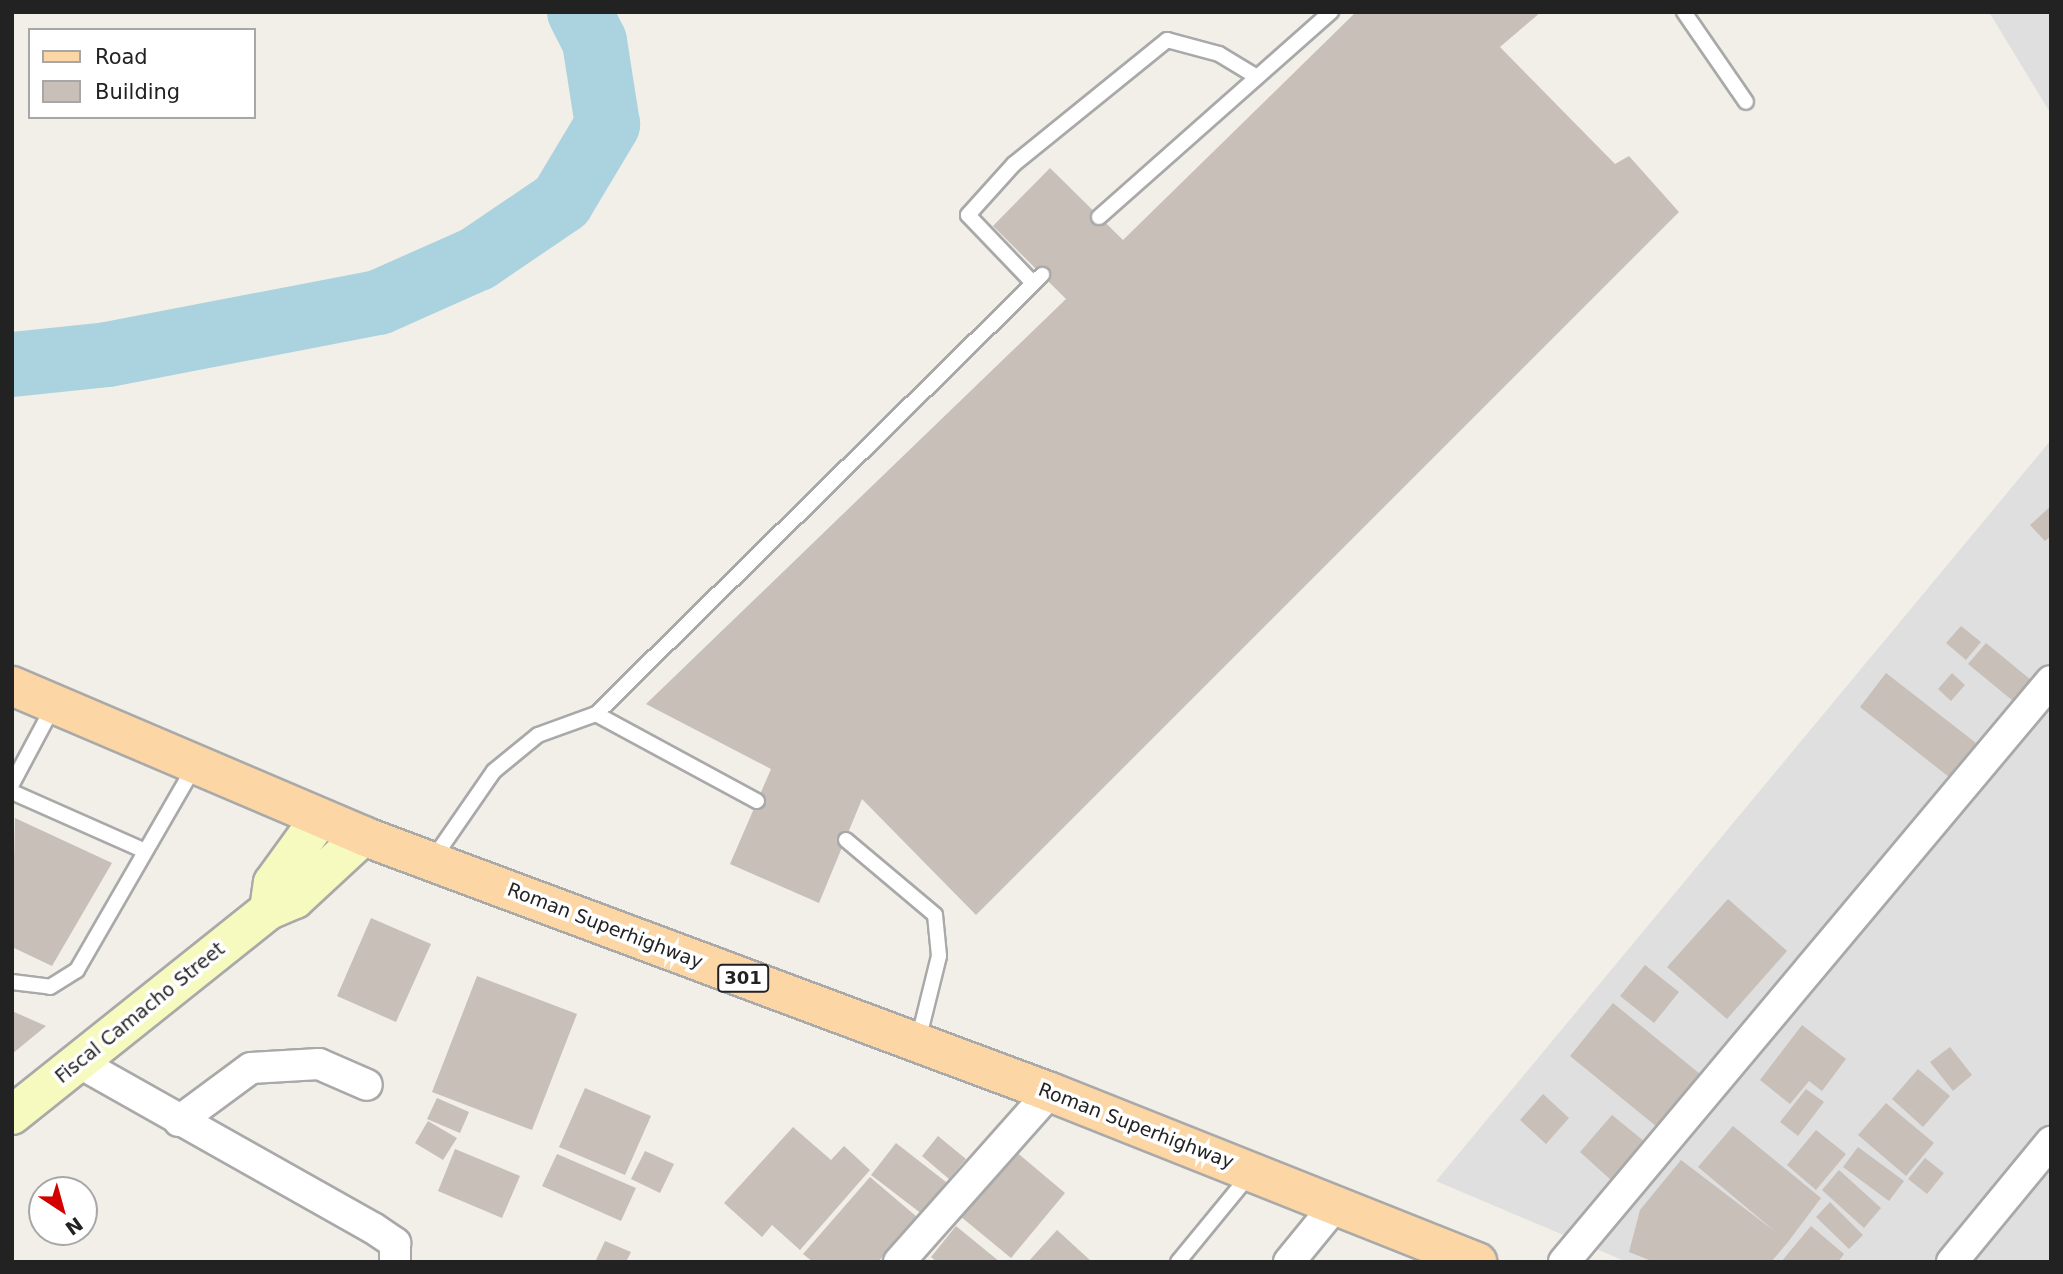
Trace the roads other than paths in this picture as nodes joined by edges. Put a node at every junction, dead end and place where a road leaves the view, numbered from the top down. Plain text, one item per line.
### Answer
1 (1331, 12) edge
2 (1684, 12) edge
3 (1257, 77) junction
4 (1746, 102) dead end
5 (1099, 217) dead end
6 (2051, 681) edge
7 (12, 685) edge
8 (54, 704) junction
9 (596, 714) junction
10 (196, 765) junction
11 (12, 784) edge
12 (12, 792) edge
13 (757, 801) dead end
14 (320, 818) junction
15 (363, 836) junction
16 (846, 840) dead end
17 (145, 851) junction
18 (432, 861) junction
19 (269, 910) junction
20 (12, 982) edge
21 (917, 1043) junction
22 (78, 1062) junction
23 (367, 1085) dead end
24 (1050, 1092) junction
25 (12, 1115) edge
26 (179, 1121) junction
27 (2051, 1142) edge
28 (1252, 1172) junction
29 (1334, 1207) junction
30 (395, 1262) edge
31 (899, 1262) edge
32 (1178, 1262) edge
33 (1289, 1262) edge
34 (1477, 1262) edge
35 (1564, 1262) edge
36 (1952, 1262) edge

1 - 3 lane
2 - 4 lane
3 - 5 lane
3 - 9 lane
6 - 35 street
7 - 8 main road, Roman Superhighway / 301
8 - 10 main road, Roman Superhighway / 301
8 - 11 lane
9 - 13 lane
9 - 18 lane
10 - 14 main road, Roman Superhighway / 301
10 - 17 lane
12 - 17 lane
14 - 15 main road, Roman Superhighway / 301
14 - 19 street
15 - 18 main road, Roman Superhighway / 301
15 - 19 street, Fiscal Camacho Street
16 - 21 lane
17 - 20 lane
18 - 21 main road, Roman Superhighway / 301
19 - 22 street, Fiscal Camacho Street
21 - 24 main road, Roman Superhighway / 301
22 - 25 street, Fiscal Camacho Street
22 - 26 street
23 - 26 street
24 - 28 main road, Roman Superhighway / 301
24 - 31 street
26 - 30 street
27 - 36 street
28 - 29 main road, Roman Superhighway / 301
28 - 32 lane
29 - 33 street
29 - 34 main road, Roman Superhighway / 301

